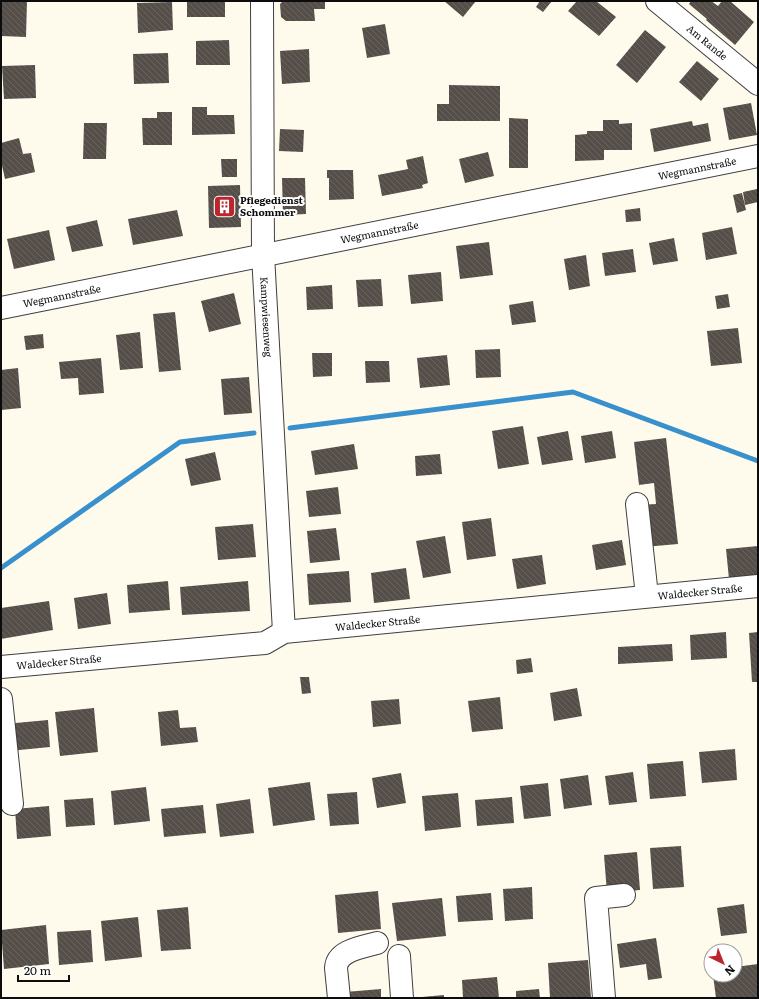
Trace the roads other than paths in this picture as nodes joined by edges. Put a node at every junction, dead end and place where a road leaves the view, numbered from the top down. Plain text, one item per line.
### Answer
1 (262, 1) edge
2 (658, 1) edge
3 (758, 84) edge
4 (758, 156) edge
5 (263, 255) junction
6 (1, 308) edge
7 (637, 504) dead end
8 (758, 586) edge
9 (647, 596) junction
10 (284, 632) junction
11 (1, 667) edge
12 (1, 699) edge
13 (12, 804) dead end
14 (624, 895) dead end
15 (377, 943) dead end
16 (399, 956) dead end
17 (339, 998) edge
18 (402, 998) edge
19 (604, 998) edge

1 - 5 street, Kampwiesenweg
2 - 3 street, Am Rande
4 - 5 street, Wegmannstraße
5 - 6 street, Wegmannstraße
5 - 10 street, Kampwiesenweg
7 - 9 street
8 - 9 street, Waldecker Straße
9 - 10 street, Waldecker Straße
10 - 11 street, Waldecker Straße
12 - 13 street
14 - 19 street
15 - 17 street
16 - 18 street

